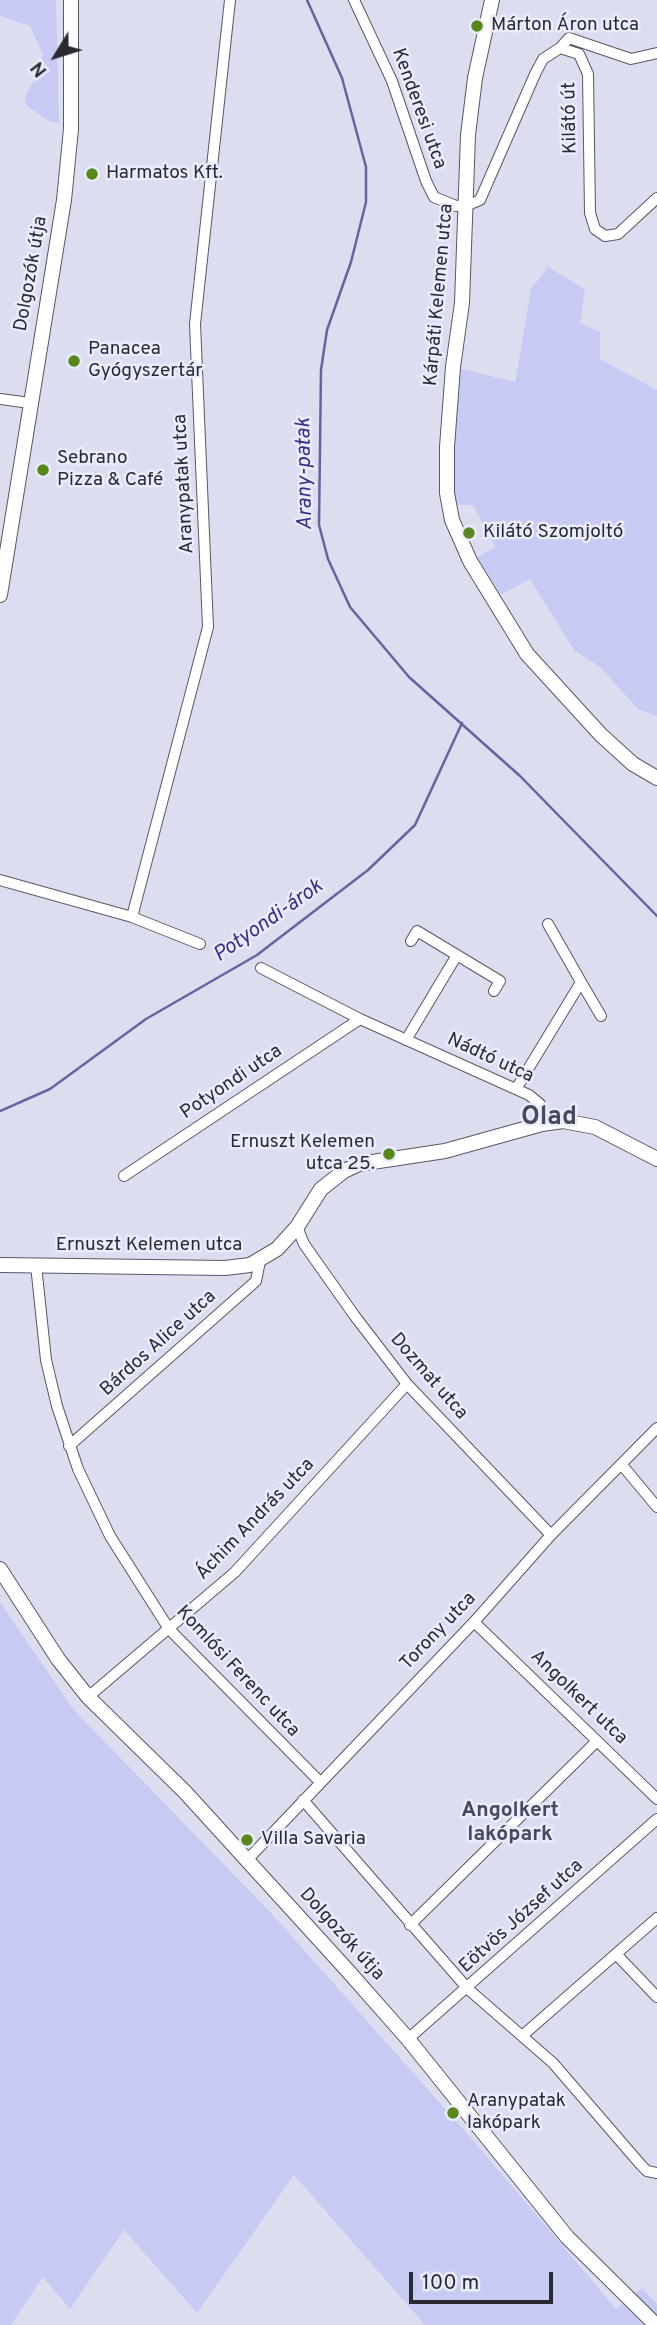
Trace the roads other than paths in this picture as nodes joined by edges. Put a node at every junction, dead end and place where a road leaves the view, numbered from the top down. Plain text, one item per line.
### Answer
1 (71, 0) edge
2 (230, 0) edge
3 (354, 0) edge
4 (492, 0) edge
5 (560, 48) junction
6 (657, 52) edge
7 (657, 198) edge
8 (468, 205) junction
9 (0, 399) edge
10 (30, 403) junction
11 (0, 595) edge
12 (657, 778) edge
13 (0, 880) edge
14 (132, 917) junction
15 (548, 924) dead end
16 (411, 942) dead end
17 (200, 944) dead end
18 (457, 955) junction
19 (261, 968) dead end
20 (581, 982) junction
21 (494, 991) dead end
22 (601, 1016) dead end
23 (360, 1018) junction
24 (406, 1040) junction
25 (516, 1089) junction
26 (542, 1124) junction
27 (657, 1159) edge
28 (124, 1176) dead end
29 (297, 1227) junction
30 (260, 1261) junction
31 (1, 1264) edge
32 (36, 1265) junction
33 (407, 1384) junction
34 (657, 1428) edge
35 (69, 1446) junction
36 (622, 1465) junction
37 (657, 1507) edge
38 (551, 1535) junction
39 (0, 1569) edge
40 (474, 1622) junction
41 (169, 1629) junction
42 (88, 1697) junction
43 (597, 1741) junction
44 (319, 1782) junction
45 (657, 1799) edge
46 (303, 1800) junction
47 (657, 1819) edge
48 (247, 1860) junction
49 (657, 1918) edge
50 (410, 1925) junction
51 (616, 1954) junction
52 (468, 1989) junction
53 (657, 1997) edge
54 (522, 2036) junction
55 (408, 2039) junction
56 (655, 2173) edge
57 (656, 2325) edge

1 - 10 main road, Dolgozók útja
2 - 14 street, Aranypatak utca
3 - 8 street, Kenderesi utca
4 - 8 main road, Kárpáti Kelemen utca
5 - 6 street
5 - 7 street, Kilátó út
5 - 8 street, Kilátó út
8 - 12 main road, Kárpáti Kelemen utca
9 - 10 street
10 - 11 main road, Dolgozók útja
13 - 14 street
14 - 17 street
15 - 20 street
16 - 18 street
18 - 21 street
18 - 24 street
19 - 23 street, Nádtó utca
20 - 22 street
20 - 25 street
23 - 24 street, Nádtó utca
23 - 28 street, Potyondi utca
24 - 25 street, Nádtó utca
25 - 26 street, Nádtó utca
26 - 27 main road, Ernuszt Kelemen utca
26 - 29 main road, Ernuszt Kelemen utca
29 - 30 main road, Ernuszt Kelemen utca
29 - 33 street, Dozmat utca
30 - 32 main road, Ernuszt Kelemen utca
30 - 35 street, Bárdos Alice utca
31 - 32 main road, Ernuszt Kelemen utca
32 - 35 street, Komlósi Ferenc utca
33 - 38 street, Dozmat utca
33 - 41 street, Áchim András utca
34 - 36 street, Torony utca
35 - 41 street, Komlósi Ferenc utca
36 - 37 street
36 - 38 street, Torony utca
38 - 40 street, Torony utca
39 - 42 main road, Dolgozók útja
40 - 43 street, Angolkert utca
40 - 44 street, Torony utca
41 - 42 street, Áchim András utca
41 - 44 street, Komlósi Ferenc utca
42 - 48 main road, Dolgozók útja
43 - 45 street, Angolkert utca
43 - 50 street
44 - 46 street, Torony utca
46 - 48 street, Torony utca
46 - 50 street
47 - 52 street, Eötvös József utca
48 - 55 main road, Dolgozók útja
49 - 51 street
50 - 52 street
51 - 53 street
51 - 54 street
52 - 54 street
52 - 55 street, Eötvös József utca
54 - 56 street
55 - 57 main road, Dolgozók útja

